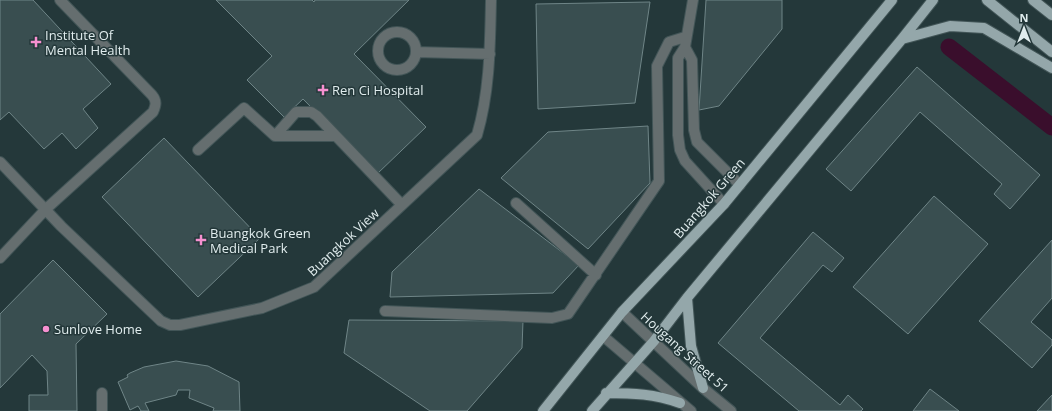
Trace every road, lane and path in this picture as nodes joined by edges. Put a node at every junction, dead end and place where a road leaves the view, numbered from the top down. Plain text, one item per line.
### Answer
1 (60, 0) edge
2 (491, 0) edge
3 (693, 0) edge
4 (892, 0) edge
5 (933, 0) edge
6 (987, 0) edge
7 (1036, 2) edge
8 (1052, 15) edge
9 (902, 39) junction
10 (685, 42) junction
11 (416, 52) dead end
12 (1052, 52) edge
13 (490, 54) junction
14 (1052, 68) edge
15 (275, 136) junction
16 (335, 136) junction
17 (198, 150) dead end
18 (0, 162) edge
19 (740, 185) junction
20 (516, 203) dead end
21 (402, 204) junction
22 (724, 204) junction
23 (46, 209) junction
24 (0, 258) edge
25 (596, 275) junction
26 (687, 298) junction
27 (385, 311) dead end
28 (622, 312) junction
29 (603, 336) junction
30 (654, 341) junction
31 (633, 362) junction
32 (703, 388) junction
33 (102, 393) dead end
34 (606, 393) junction
35 (680, 403) junction
36 (102, 411) edge
37 (543, 411) edge
38 (592, 411) edge
39 (691, 411) edge
40 (731, 411) edge

1 - 23 street
2 - 13 street, Buangkok View
3 - 10 street
4 - 19 main road, Buangkok Green
5 - 9 main road
6 - 12 main road
7 - 8 main road
9 - 14 main road
9 - 26 main road
10 - 19 street
10 - 22 street
10 - 25 street
11 - 13 street
13 - 21 street, Buangkok View
15 - 16 street
15 - 16 street
15 - 17 street
16 - 21 street
18 - 23 street, Buangkok View
19 - 22 main road, Buangkok Green
20 - 25 street
21 - 23 street, Buangkok View
22 - 28 main road, Buangkok Green
23 - 24 street
25 - 27 street
26 - 30 main road
26 - 32 main road
28 - 29 main road, Buangkok Green
28 - 30 street, Hougang Street 51
29 - 31 street
29 - 37 main road, Buangkok Green
30 - 31 main road
30 - 32 street, Hougang Street 51
31 - 34 main road
31 - 35 street
32 - 40 street, Hougang Street 51
33 - 36 street
34 - 35 main road
34 - 38 main road
35 - 39 street

